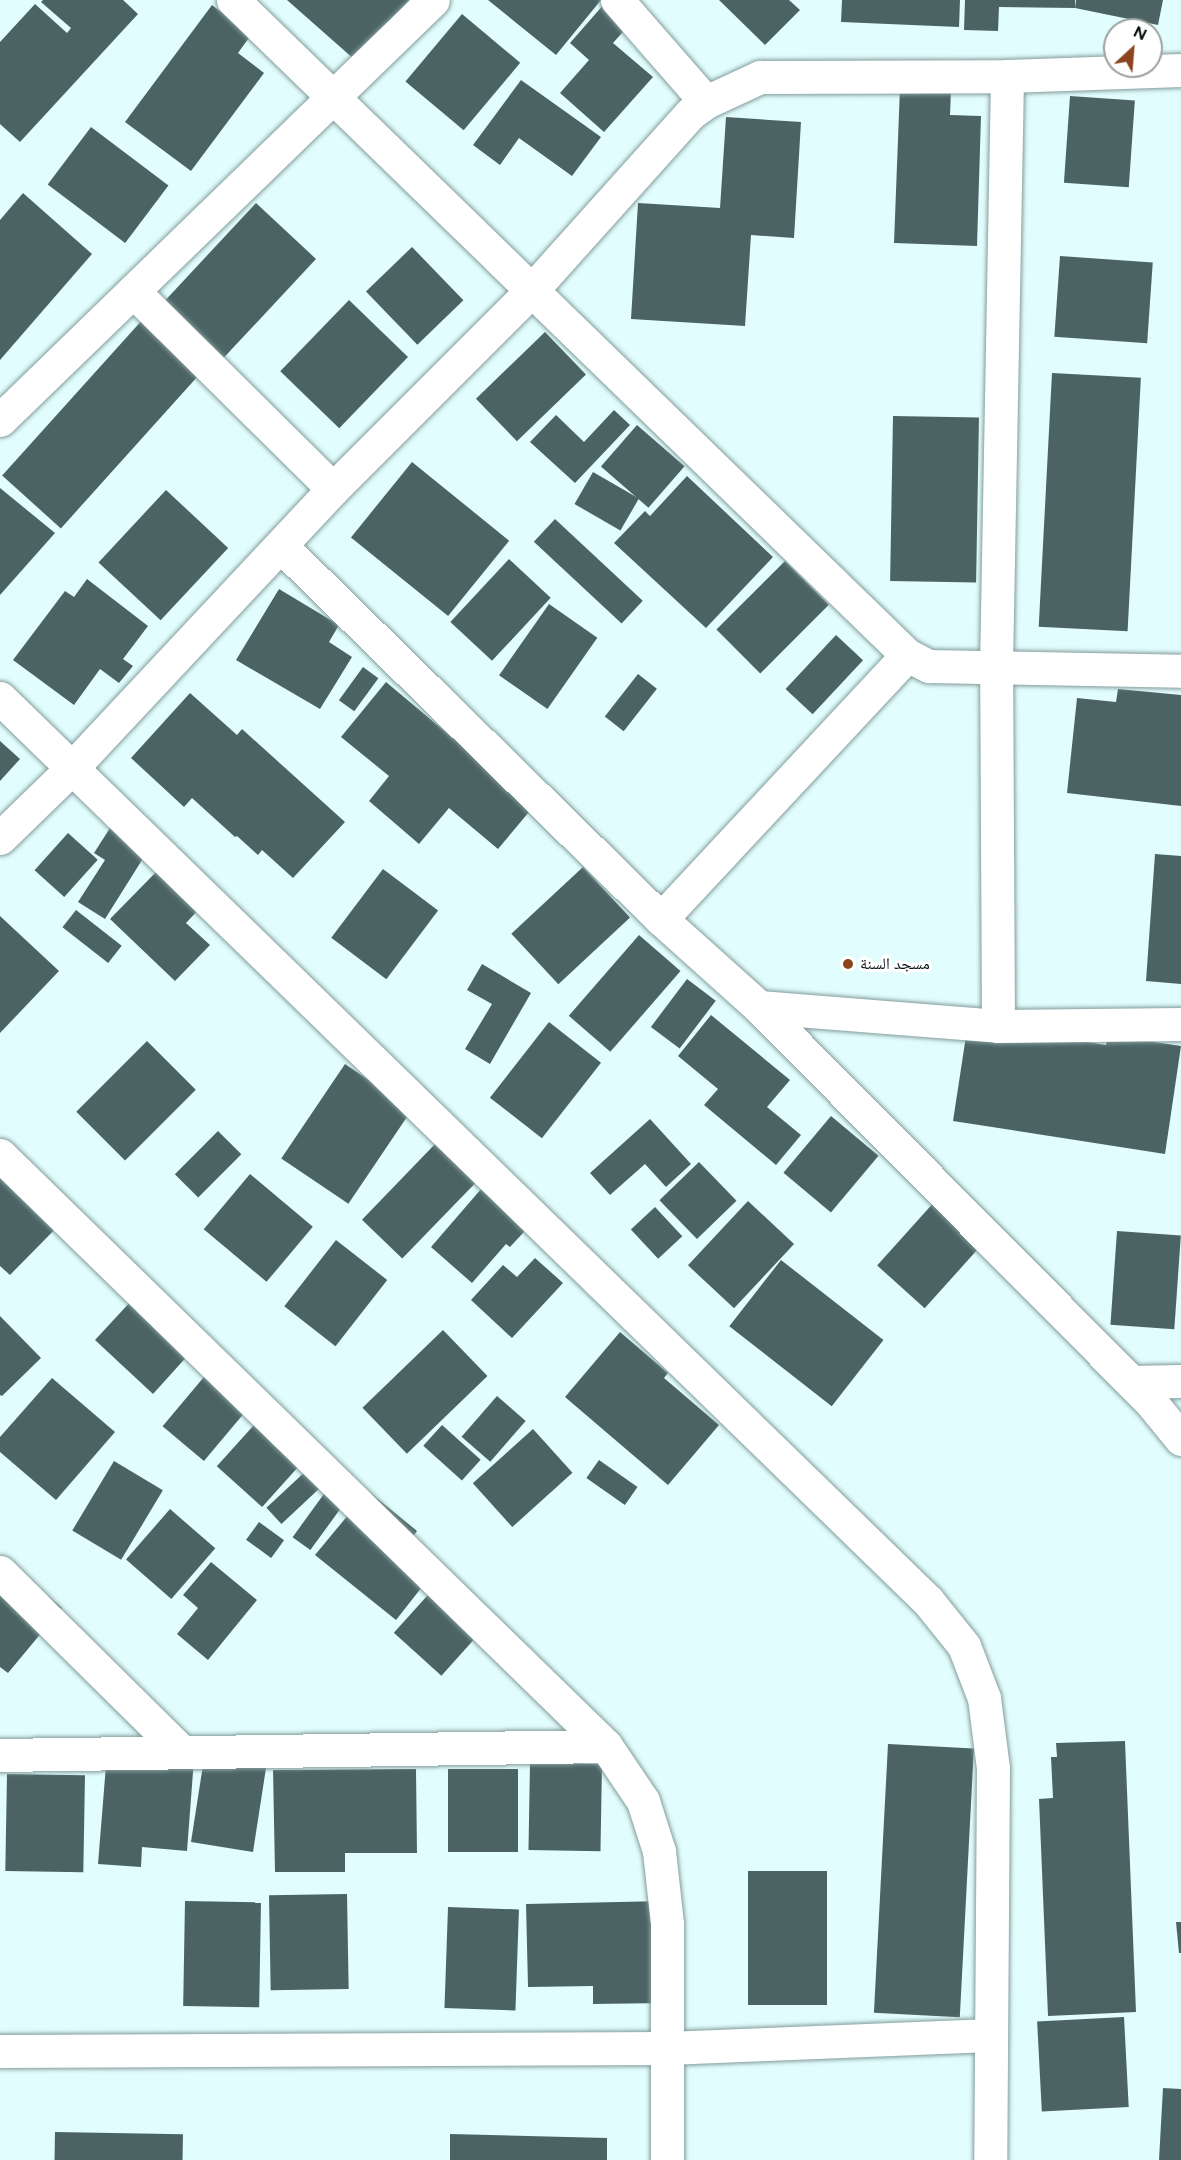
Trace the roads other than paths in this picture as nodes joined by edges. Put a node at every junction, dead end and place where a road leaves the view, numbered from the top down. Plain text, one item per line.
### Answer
1 (233, 0) edge
2 (433, 0) edge
3 (616, 0) edge
4 (1181, 70) edge
5 (1007, 76) junction
6 (333, 97) junction
7 (706, 102) junction
8 (532, 290) junction
9 (133, 291) junction
10 (0, 420) edge
11 (333, 489) junction
12 (281, 546) junction
13 (907, 655) junction
14 (996, 668) junction
15 (1181, 671) edge
16 (0, 699) edge
17 (71, 769) junction
18 (0, 838) edge
19 (661, 919) junction
20 (759, 1007) junction
21 (1181, 1024) edge
22 (998, 1026) junction
23 (0, 1155) edge
24 (1131, 1382) junction
25 (1181, 1382) edge
26 (1181, 1440) edge
27 (0, 1572) edge
28 (606, 1746) junction
29 (182, 1752) junction
30 (0, 1755) edge
31 (991, 2035) junction
32 (668, 2048) junction
33 (0, 2051) edge
34 (667, 2160) edge
35 (990, 2160) edge

1 - 6 street
2 - 6 street
3 - 7 street
4 - 5 street
5 - 7 street
5 - 14 street
6 - 8 street
6 - 9 street
7 - 8 street
8 - 11 street
8 - 13 street
9 - 10 street
9 - 11 street
11 - 12 street
12 - 17 street
12 - 19 street
13 - 14 street
13 - 19 street
14 - 15 street
14 - 22 street
16 - 17 street
17 - 18 street
17 - 31 street
19 - 20 street
20 - 22 street
20 - 24 street
21 - 22 street
23 - 28 street
24 - 25 street
24 - 26 street
27 - 29 street
28 - 29 street
28 - 32 street
29 - 30 street
31 - 32 street
31 - 35 street
32 - 33 street
32 - 34 street

